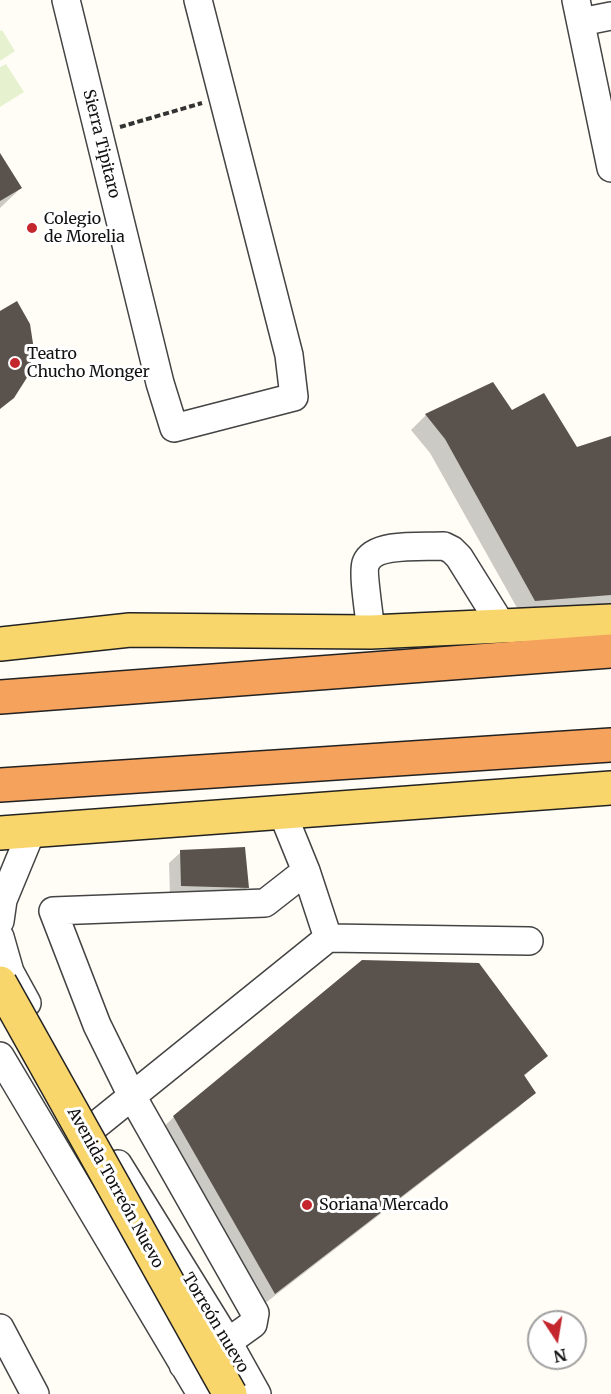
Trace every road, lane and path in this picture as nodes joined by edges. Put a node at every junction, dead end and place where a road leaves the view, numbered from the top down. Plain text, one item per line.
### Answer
1 (66, 0) edge
2 (198, 0) edge
3 (579, 11) edge
4 (611, 16) edge
5 (223, 97) junction
6 (99, 133) junction
7 (609, 151) edge
8 (611, 621) edge
9 (502, 626) junction
10 (130, 630) junction
11 (371, 632) junction
12 (0, 638) edge
13 (0, 644) edge
14 (611, 651) edge
15 (0, 697) edge
16 (611, 746) edge
17 (0, 785) edge
18 (611, 788) edge
19 (282, 812) junction
20 (16, 831) edge
21 (306, 871) junction
22 (0, 921) edge
23 (0, 937) edge
24 (328, 939) junction
25 (529, 941) dead end
26 (0, 983) edge
27 (0, 1019) edge
28 (0, 1056) edge
29 (132, 1096) junction
30 (95, 1126) junction
31 (0, 1328) edge
32 (228, 1341) junction
33 (183, 1365) junction
34 (34, 1394) edge
35 (201, 1394) edge
36 (212, 1394) edge
37 (230, 1394) edge
38 (257, 1394) edge

1 - 6 street, Sierra Tipitaro
2 - 5 street
3 - 4 street
3 - 7 street
5 - 6 path
5 - 6 street, Sierra Tipitaro
8 - 9 main road
9 - 11 main road
9 - 11 street
10 - 11 main road
10 - 12 main road
10 - 13 main road
14 - 15 highway
16 - 17 highway
18 - 19 main road
19 - 20 main road
19 - 21 street
20 - 22 street
21 - 24 street
21 - 29 street
23 - 30 street, Torreón nuevo
24 - 25 street
24 - 29 street
26 - 37 main road, Avenida Torreón Nuevo, bridge
27 - 36 main road, Avenida Torreón Nuevo
28 - 33 street
29 - 30 street
29 - 32 street
30 - 32 street, Torreón nuevo
31 - 34 street
32 - 33 street
32 - 38 street, Torreón nuevo
33 - 35 street

